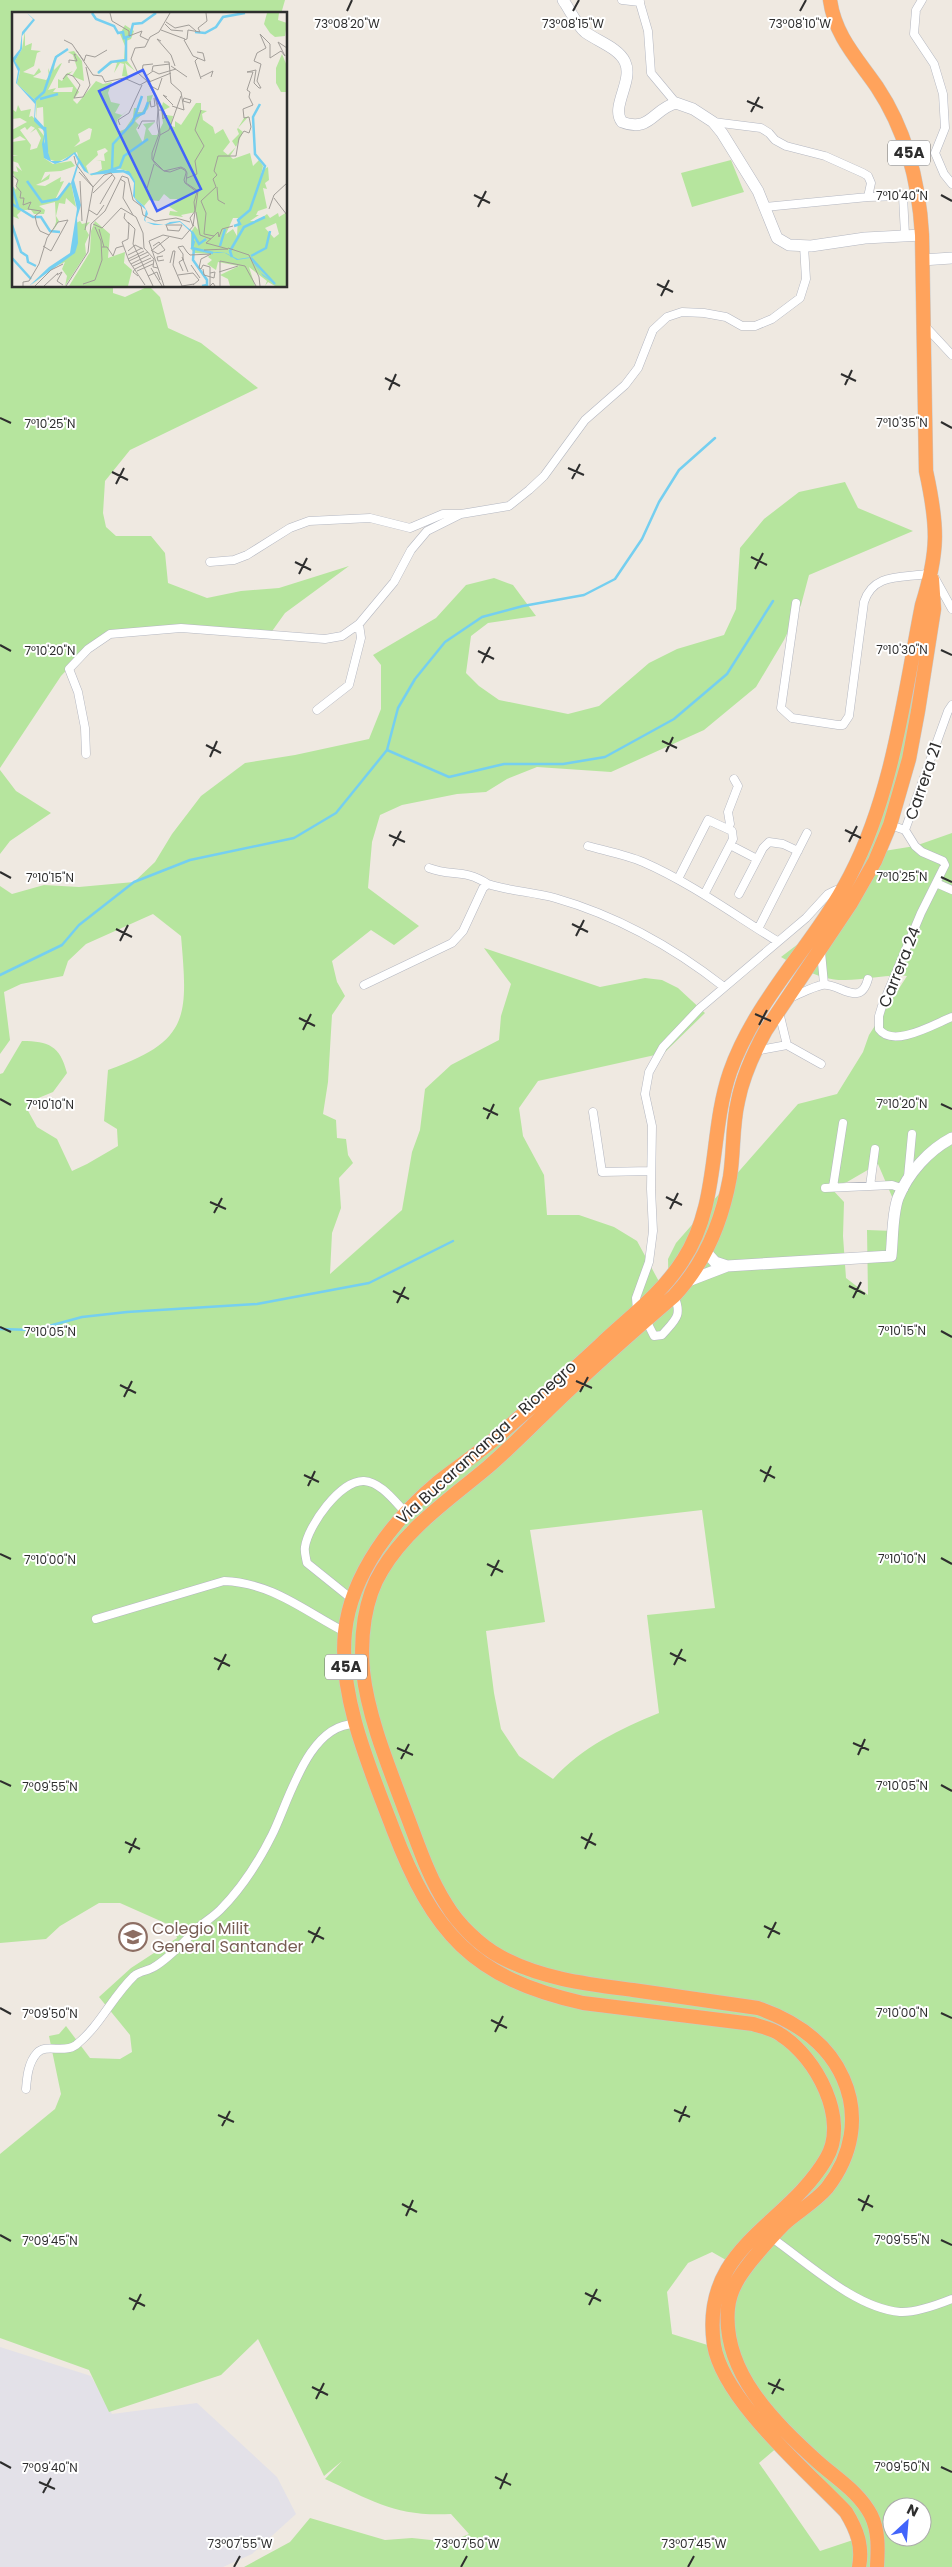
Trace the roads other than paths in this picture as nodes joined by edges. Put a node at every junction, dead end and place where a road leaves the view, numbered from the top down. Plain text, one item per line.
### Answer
1 (563, 0) edge
2 (622, 0) edge
3 (830, 0) edge
4 (922, 0) edge
5 (639, 1) edge
6 (676, 103) junction
7 (713, 122) junction
8 (949, 128) edge
9 (952, 184) edge
10 (868, 197) junction
11 (766, 207) junction
12 (905, 235) junction
13 (922, 235) junction
14 (804, 246) junction
15 (952, 258) edge
16 (922, 260) junction
17 (923, 325) junction
18 (952, 355) edge
19 (461, 514) junction
20 (210, 562) dead end
21 (932, 573) junction
22 (796, 603) dead end
23 (952, 609) edge
24 (359, 624) junction
25 (952, 705) edge
26 (317, 710) dead end
27 (86, 754) dead end
28 (734, 779) dead end
29 (890, 825) junction
30 (728, 828) junction
31 (905, 830) junction
32 (808, 833) dead end
33 (730, 845) junction
34 (588, 846) dead end
35 (798, 851) junction
36 (757, 859) junction
37 (429, 868) dead end
38 (678, 878) junction
39 (936, 883) junction
40 (488, 884) junction
41 (842, 890) junction
42 (952, 890) edge
43 (705, 893) junction
44 (740, 894) dead end
45 (758, 929) junction
46 (777, 941) junction
47 (821, 949) junction
48 (868, 979) dead end
49 (364, 984) dead end
50 (824, 984) junction
51 (724, 987) junction
52 (787, 999) junction
53 (779, 1012) junction
54 (952, 1017) edge
55 (787, 1045) junction
56 (755, 1051) junction
57 (821, 1064) dead end
58 (593, 1112) dead end
59 (843, 1123) dead end
60 (912, 1134) dead end
61 (952, 1138) edge
62 (875, 1148) dead end
63 (651, 1171) junction
64 (906, 1185) junction
65 (870, 1186) junction
66 (706, 1252) junction
67 (727, 1266) junction
68 (688, 1281) junction
69 (674, 1296) junction
70 (641, 1315) junction
71 (407, 1514) junction
72 (353, 1600) junction
73 (96, 1619) dead end
74 (345, 1632) junction
75 (355, 1724) junction
76 (26, 2089) dead end
77 (772, 2238) junction
78 (952, 2299) edge
79 (859, 2567) edge
80 (877, 2567) edge

1 - 6 street
2 - 5 street
3 - 13 highway, Vía Bucaramanga - Rionegro / 45A
4 - 8 street
5 - 6 street
6 - 7 street
7 - 10 street
7 - 11 street
8 - 9 street
10 - 11 street
10 - 12 street
11 - 14 street
12 - 13 street
12 - 14 street
13 - 16 highway, Vía Bucaramanga - Rionegro / 45A
14 - 19 street
15 - 16 street
16 - 17 highway, Vía Bucaramanga - Rionegro / 45A
17 - 18 street
17 - 21 highway, Vía Bucaramanga - Rionegro / 45A
19 - 20 street
19 - 24 street
21 - 22 street
21 - 23 street
21 - 29 highway, Vía Bucaramanga - Rionegro / 45A
21 - 41 highway, Vía Bucaramanga - Rionegro / 45A
24 - 26 street
24 - 27 street
25 - 31 street, Carrera 21
28 - 30 street
29 - 31 street
29 - 47 highway, Vía Bucaramanga - Rionegro / 45A
30 - 33 street
30 - 38 street
31 - 39 street, Carrera 24
32 - 35 street
33 - 36 street
33 - 43 street
34 - 38 street
35 - 36 street
35 - 45 street
36 - 44 street
37 - 40 street
38 - 43 street
39 - 42 street
39 - 54 street, Carrera 24
40 - 49 street
40 - 51 street
41 - 46 street
41 - 70 highway, Vía Bucaramanga - Rionegro / 45A
43 - 45 street
45 - 46 street
46 - 51 street
47 - 50 street
47 - 52 highway, Vía Bucaramanga - Rionegro / 45A
48 - 50 street
50 - 52 street
51 - 63 street
52 - 53 highway, Vía Bucaramanga - Rionegro / 45A
53 - 55 street
53 - 56 highway, Vía Bucaramanga - Rionegro / 45A
55 - 56 street
55 - 57 street
56 - 66 highway, Vía Bucaramanga - Rionegro / 45A
58 - 63 street
59 - 65 street
60 - 64 street
61 - 64 street
62 - 65 street
63 - 70 street
64 - 65 street
64 - 67 street
66 - 67 street
66 - 68 highway, Vía Bucaramanga - Rionegro / 45A
67 - 68 street
68 - 69 highway, Vía Bucaramanga - Rionegro / 45A
69 - 70 highway, Vía Bucaramanga - Rionegro / 45A
69 - 70 street
70 - 71 highway, Vía Bucaramanga - Rionegro / 45A
70 - 77 highway, Vía Bucaramanga - Rionegro / 45A
71 - 72 highway, Vía Bucaramanga - Rionegro / 45A
71 - 72 street
72 - 74 highway, Vía Bucaramanga - Rionegro / 45A
73 - 74 street
74 - 75 highway, Vía Bucaramanga - Rionegro / 45A
75 - 76 street
75 - 79 highway, Vía Bucaramanga - Rionegro / 45A
77 - 78 street
77 - 80 highway, Vía Bucaramanga - Rionegro / 45A

